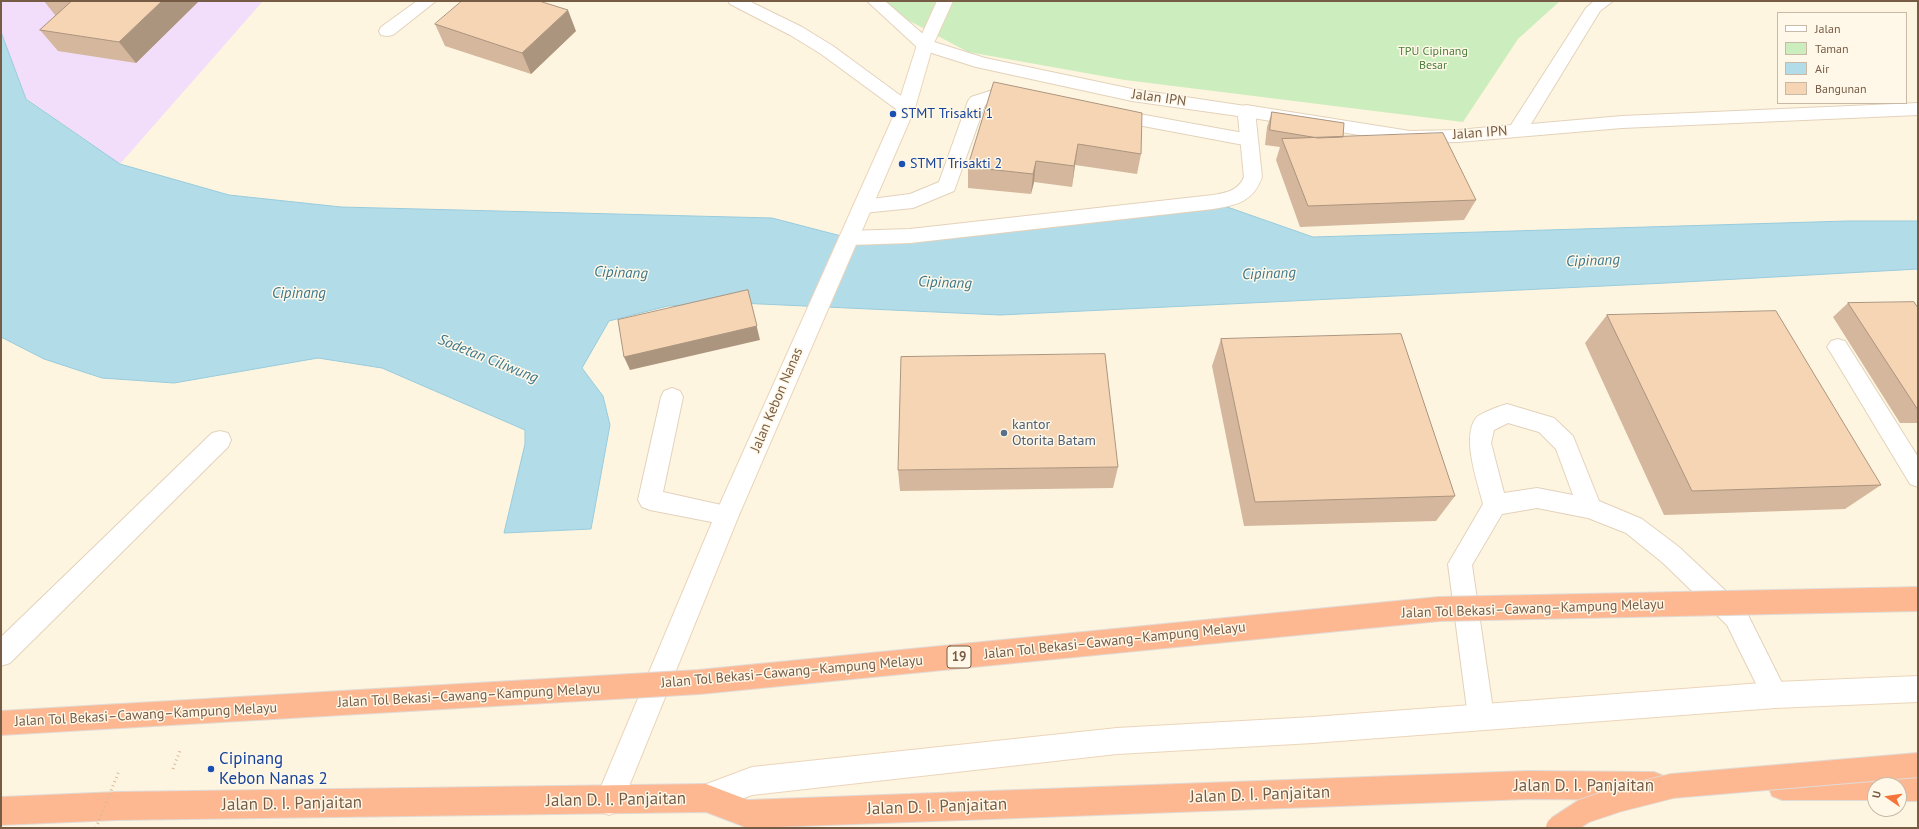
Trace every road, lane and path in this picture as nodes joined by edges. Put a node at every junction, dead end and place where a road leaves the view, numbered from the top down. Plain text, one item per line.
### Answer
1 (428, 1) edge
2 (736, 1) edge
3 (875, 1) edge
4 (945, 1) edge
5 (1605, 1) edge
6 (387, 31) dead end
7 (925, 45) junction
8 (1034, 102) edge
9 (906, 108) junction
10 (1918, 109) edge
11 (1246, 111) junction
12 (1096, 113) edge
13 (1517, 130) junction
14 (1249, 140) junction
15 (863, 206) junction
16 (847, 243) junction
17 (1838, 346) dead end
18 (672, 397) dead end
19 (220, 440) dead end
20 (1918, 478) edge
21 (1495, 505) junction
22 (1590, 508) junction
23 (727, 515) junction
24 (1918, 599) edge
25 (1, 654) edge
26 (1918, 689) edge
27 (1775, 695) junction
28 (1481, 717) junction
29 (1, 723) edge
30 (1918, 765) edge
31 (119, 771) dead end
32 (1867, 786) edge
33 (1907, 787) edge
34 (1918, 787) edge
35 (706, 798) junction
36 (609, 801) junction
37 (1, 811) edge
38 (96, 828) edge
39 (1558, 828) edge

1 - 6 street
2 - 9 street
3 - 7 street, Jalan IPN
4 - 7 street, Jalan Kebon Nanas
5 - 13 street
7 - 9 street, Jalan Kebon Nanas
7 - 11 street, Jalan IPN
8 - 15 street
9 - 15 street, Jalan Kebon Nanas
10 - 13 street, Jalan IPN
11 - 13 street, Jalan IPN
11 - 14 street
12 - 14 street
14 - 16 street
15 - 16 street, Jalan Kebon Nanas
16 - 23 street, Jalan Kebon Nanas
17 - 20 street
18 - 23 street
19 - 25 street
21 - 22 street
21 - 22 street
21 - 28 street
22 - 27 street
23 - 36 street, Jalan Kebon Nanas
24 - 29 highway, Jalan Tol Bekasi–Cawang–Kampung Melayu / 19, bridge
26 - 27 street
27 - 28 street
28 - 35 street
30 - 39 highway, bridge
31 - 38 path, bridge
32 - 35 highway, Jalan D. I. Panjaitan
33 - 34 highway
35 - 36 highway, Jalan D. I. Panjaitan
36 - 37 highway, Jalan D. I. Panjaitan

